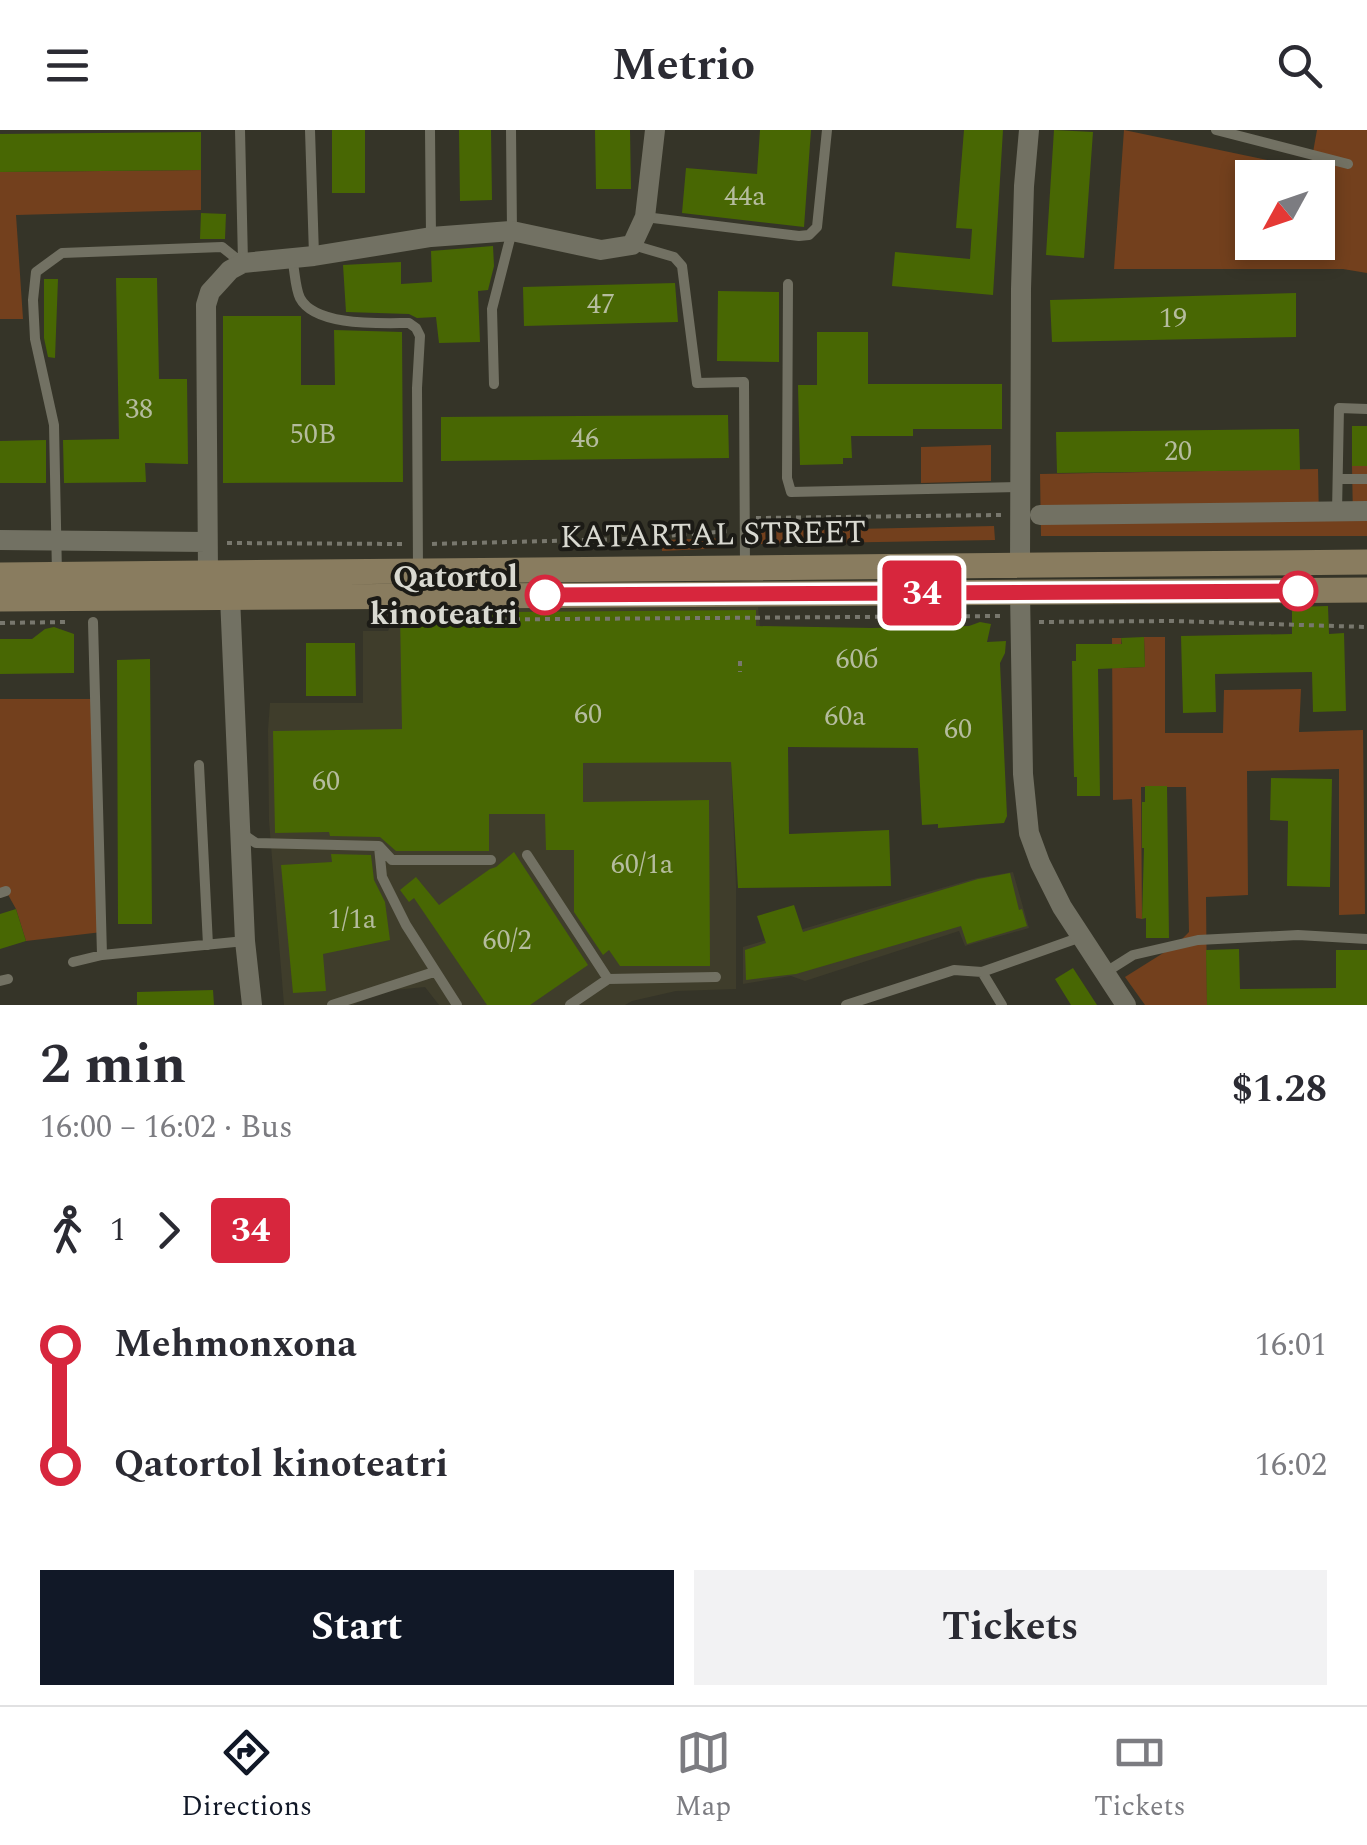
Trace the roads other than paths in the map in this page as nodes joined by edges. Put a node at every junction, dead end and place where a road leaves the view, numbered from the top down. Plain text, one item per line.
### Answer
1 (240, 130) edge
2 (310, 130) edge
3 (430, 130) edge
4 (510, 130) edge
5 (655, 130) edge
6 (827, 130) edge
7 (1029, 130) edge
8 (1216, 130) edge
9 (1348, 164) dead end
10 (645, 217) junction
11 (512, 231) junction
12 (431, 236) junction
13 (632, 245) junction
14 (314, 256) junction
15 (292, 258) junction
16 (242, 263) junction
17 (788, 284) dead end
18 (494, 384) dead end
19 (1367, 408) edge
20 (1338, 479) junction
21 (1367, 480) edge
22 (1020, 488) junction
23 (1367, 511) edge
24 (1338, 512) junction
25 (1030, 515) junction
26 (56, 539) junction
27 (0, 540) edge
28 (207, 542) junction
29 (1367, 562) edge
30 (1020, 565) junction
31 (746, 568) junction
32 (418, 570) junction
33 (57, 574) junction
34 (0, 575) edge
35 (219, 585) junction
36 (1367, 590) edge
37 (1020, 592) junction
38 (746, 594) junction
39 (0, 599) edge
40 (93, 622) dead end
41 (199, 765) dead end
42 (240, 832) junction
43 (379, 846) junction
44 (527, 855) dead end
45 (491, 860) dead end
46 (1082, 937) junction
47 (1367, 938) edge
48 (245, 941) junction
49 (208, 945) junction
50 (102, 955) junction
51 (73, 962) dead end
52 (434, 972) junction
53 (982, 972) junction
54 (1105, 973) junction
55 (716, 976) dead end
56 (608, 978) junction
57 (846, 1004) edge
58 (252, 1005) edge
59 (332, 1005) edge
60 (456, 1005) edge
61 (570, 1005) edge
62 (1002, 1005) edge
63 (1126, 1005) edge

1 - 16 lane
2 - 14 lane
3 - 12 lane
4 - 11 lane
5 - 10 street
6 - 10 lane
7 - 22 street
8 - 9 lane
10 - 13 street
11 - 12 street
11 - 13 street
11 - 18 lane
12 - 14 street
13 - 31 lane
14 - 15 street
15 - 16 street
15 - 32 lane
16 - 26 lane
16 - 28 street
17 - 22 lane
19 - 20 lane
20 - 21 lane
20 - 24 lane
22 - 25 street
23 - 24 street
24 - 25 street
25 - 30 street
26 - 27 street
26 - 28 street
26 - 33 lane
28 - 35 street
29 - 30 main road, KATARTAL STREET
30 - 31 main road, KATARTAL STREET
30 - 37 main road
31 - 32 main road, KATARTAL STREET
31 - 38 main road
32 - 35 main road, KATARTAL STREET
32 - 38 main road, KATARTAL STREET
33 - 34 main road, KATARTAL STREET
33 - 35 main road, KATARTAL STREET
35 - 39 main road, KATARTAL STREET
35 - 42 street
36 - 37 main road, KATARTAL STREET
37 - 38 main road, KATARTAL STREET
37 - 46 street
40 - 50 lane
41 - 49 lane
42 - 43 lane
42 - 48 street
43 - 45 lane
43 - 52 lane
44 - 56 lane
46 - 53 lane
46 - 54 street
47 - 54 lane
48 - 49 lane
48 - 58 street
49 - 50 lane
50 - 51 lane
52 - 59 lane
52 - 60 lane
53 - 57 lane
53 - 62 lane
54 - 63 street
55 - 56 lane
56 - 61 lane

